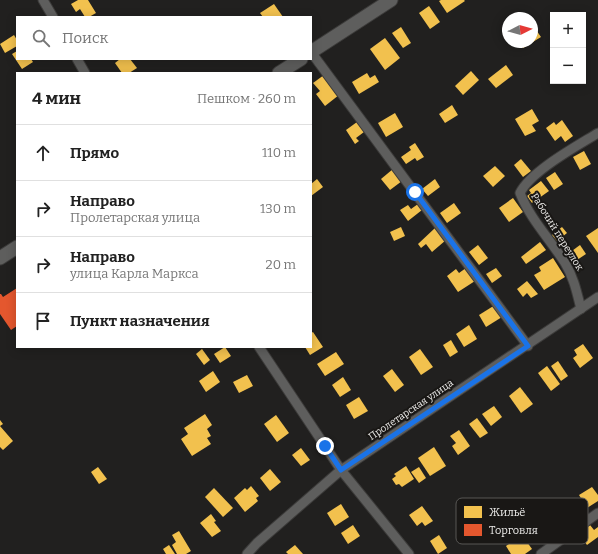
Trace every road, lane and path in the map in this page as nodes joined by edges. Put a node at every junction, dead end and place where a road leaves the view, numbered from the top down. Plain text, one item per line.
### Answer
1 (43, 0) edge
2 (390, 0) edge
3 (52, 16) edge
4 (312, 51) edge
5 (312, 53) edge
6 (78, 60) edge
7 (299, 60) edge
8 (84, 72) edge
9 (281, 72) edge
10 (598, 133) edge
11 (16, 248) edge
12 (0, 258) edge
13 (598, 297) edge
14 (581, 309) junction
15 (528, 346) junction
16 (260, 348) edge
17 (341, 470) junction
18 (598, 513) edge
19 (588, 520) edge
20 (555, 544) edge
21 (247, 554) edge
22 (409, 554) edge
23 (541, 554) edge

1 - 3 street
2 - 4 main road
5 - 15 street
6 - 8 street
7 - 9 main road
10 - 14 street, Рабочий переулок
11 - 12 main road
13 - 14 street, Пролетарская улица
14 - 15 street, Пролетарская улица
15 - 17 street, Пролетарская улица
16 - 17 street
17 - 21 street, Пролетарская улица
17 - 22 street
18 - 19 street
20 - 23 street

